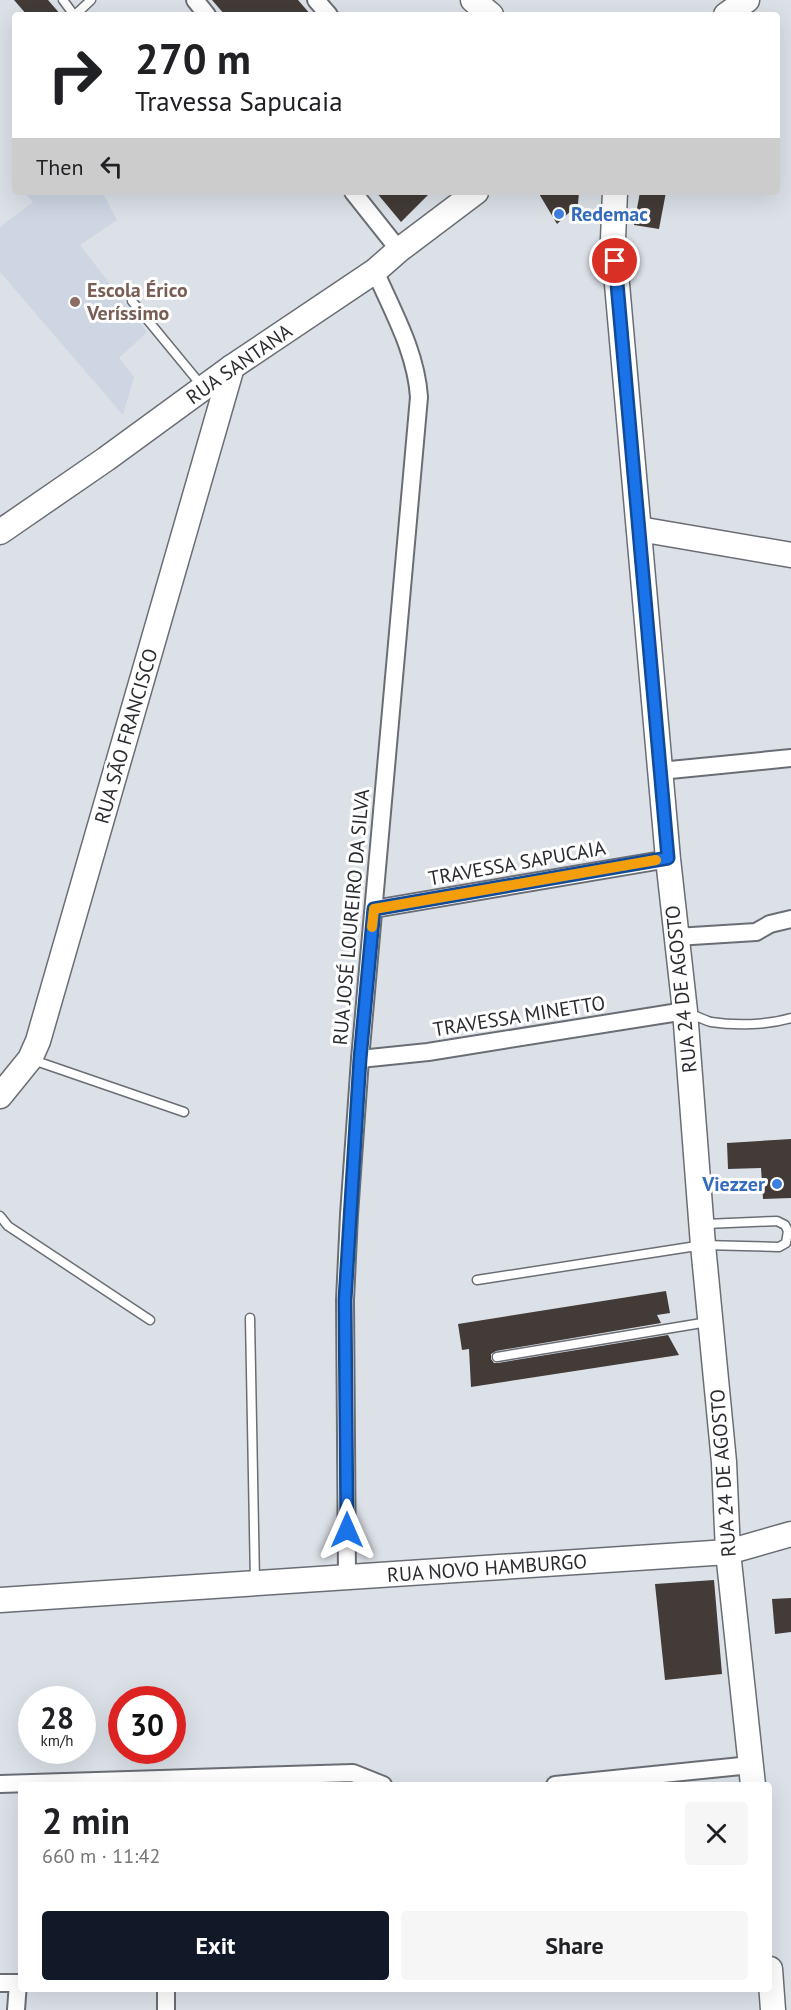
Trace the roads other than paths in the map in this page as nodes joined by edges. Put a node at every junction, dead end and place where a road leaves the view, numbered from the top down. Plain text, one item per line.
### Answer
1 (91, 0) edge
2 (195, 0) edge
3 (316, 0) edge
4 (473, 0) edge
5 (747, 0) edge
6 (77, 12) edge
7 (205, 12) edge
8 (326, 12) edge
9 (487, 12) edge
10 (730, 12) edge
11 (354, 195) edge
12 (472, 195) edge
13 (615, 195) edge
14 (399, 250) junction
15 (375, 271) junction
16 (132, 301) dead end
17 (232, 367) junction
18 (204, 388) junction
19 (639, 529) junction
20 (0, 532) edge
21 (791, 555) edge
22 (791, 758) edge
23 (660, 771) junction
24 (668, 858) junction
25 (374, 909) junction
26 (791, 919) edge
27 (676, 937) junction
28 (685, 1011) junction
29 (791, 1018) edge
30 (30, 1059) junction
31 (360, 1059) junction
32 (0, 1096) edge
33 (184, 1112) dead end
34 (0, 1216) edge
35 (702, 1235) junction
36 (477, 1280) dead end
37 (250, 1318) dead end
38 (150, 1320) dead end
39 (711, 1321) junction
40 (497, 1357) dead end
41 (791, 1534) edge
42 (728, 1552) junction
43 (347, 1577) junction
44 (255, 1582) junction
45 (0, 1600) edge
46 (752, 1775) edge
47 (64, 1782) edge
48 (376, 1782) edge
49 (614, 1782) edge
50 (18, 1783) edge
51 (0, 1784) edge
52 (0, 1983) edge
53 (18, 1983) edge
54 (18, 1992) edge
55 (166, 1992) edge
56 (771, 1992) edge
57 (16, 2010) edge
58 (166, 2010) edge
59 (773, 2010) edge

1 - 6 lane
2 - 7 street
3 - 8 street
4 - 9 main road
5 - 10 main road
11 - 14 street
12 - 14 main road, RUA SANTANA
13 - 19 main road, RUA 24 DE AGOSTO
14 - 15 main road, RUA SANTANA
15 - 17 main road, RUA SANTANA
15 - 25 street, RUA JOSÉ LOUREIRO DA SILVA
16 - 18 lane
17 - 18 main road, RUA SANTANA
17 - 30 main road, RUA SÃO FRANCISCO
18 - 20 main road, RUA SANTANA
19 - 21 main road
19 - 23 main road, RUA 24 DE AGOSTO
22 - 23 street
23 - 24 main road, RUA 24 DE AGOSTO
24 - 25 street, TRAVESSA SAPUCAIA
24 - 27 main road, RUA 24 DE AGOSTO
25 - 31 street, RUA JOSÉ LOUREIRO DA SILVA
26 - 27 street
27 - 28 main road, RUA 24 DE AGOSTO
28 - 29 lane
28 - 31 street, TRAVESSA MINETTO
28 - 35 main road, RUA 24 DE AGOSTO
30 - 32 main road, RUA SÃO FRANCISCO
30 - 33 lane
31 - 43 street, RUA JOSÉ LOUREIRO DA SILVA
34 - 38 lane
35 - 35 lane
35 - 36 lane
35 - 39 main road, RUA 24 DE AGOSTO
37 - 44 lane
39 - 40 lane
39 - 42 main road, RUA 24 DE AGOSTO
41 - 42 main road, RUA NOVO HAMBURGO
42 - 43 main road, RUA NOVO HAMBURGO
42 - 46 main road, RUA 24 DE AGOSTO
43 - 44 main road, RUA NOVO HAMBURGO
44 - 45 main road, RUA NOVO HAMBURGO
46 - 49 street
47 - 48 street
50 - 51 street
52 - 53 street
54 - 57 street
55 - 58 street
56 - 59 main road

